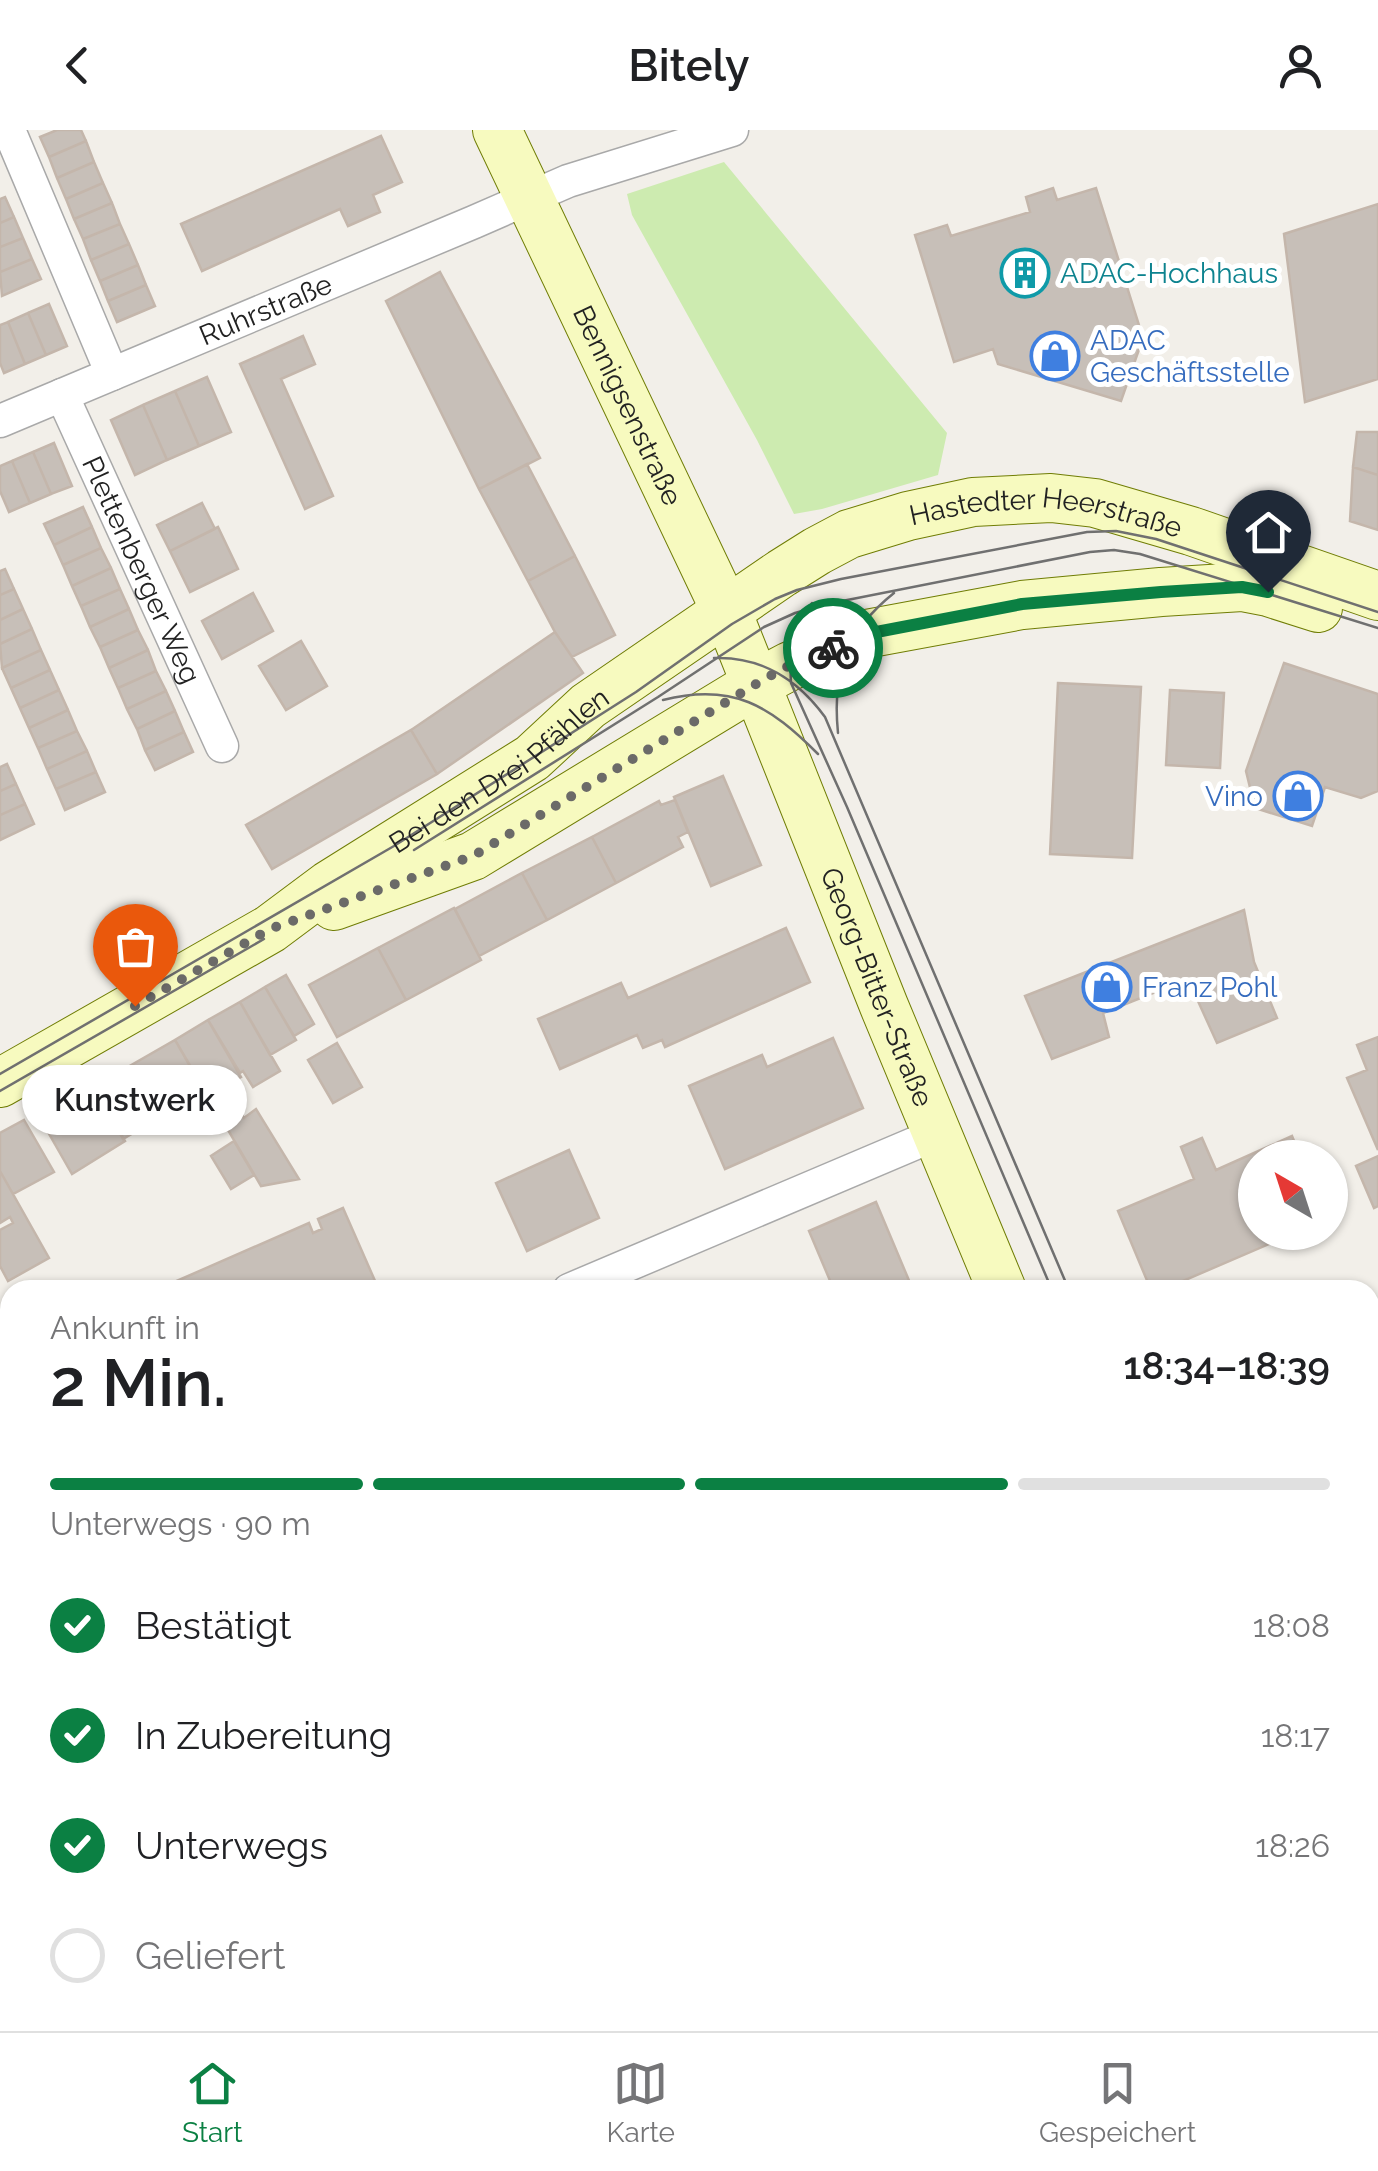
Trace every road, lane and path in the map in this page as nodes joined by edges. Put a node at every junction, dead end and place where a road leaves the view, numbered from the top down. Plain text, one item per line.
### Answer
1 (9, 130) edge
2 (497, 130) edge
3 (732, 130) edge
4 (527, 197) junction
5 (112, 374) junction
6 (62, 395) junction
7 (0, 421) edge
8 (1378, 596) edge
9 (726, 612) junction
10 (1378, 628) edge
11 (756, 684) junction
12 (222, 746) dead end
13 (270, 929) junction
14 (0, 1083) edge
15 (937, 1134) junction
16 (593, 1280) edge
17 (998, 1280) edge

1 - 5 street
2 - 4 street, Bennigsenstraße
3 - 4 street, Ruhrstraße
4 - 5 street, Ruhrstraße
4 - 9 street, Bennigsenstraße
5 - 6 street, Ruhrstraße
6 - 7 street, Ruhrstraße
6 - 12 street, Plettenberger Weg
8 - 9 street, Hastedter Heerstraße
9 - 11 street, Bennigsenstraße
9 - 13 street, Bei den Drei Pfählen
10 - 11 street
11 - 13 street, Bei den Drei Pfählen
11 - 15 street, Georg-Bitter-Straße
13 - 14 street, Bei den Drei Pfählen
15 - 16 street
15 - 17 street, Georg-Bitter-Straße

